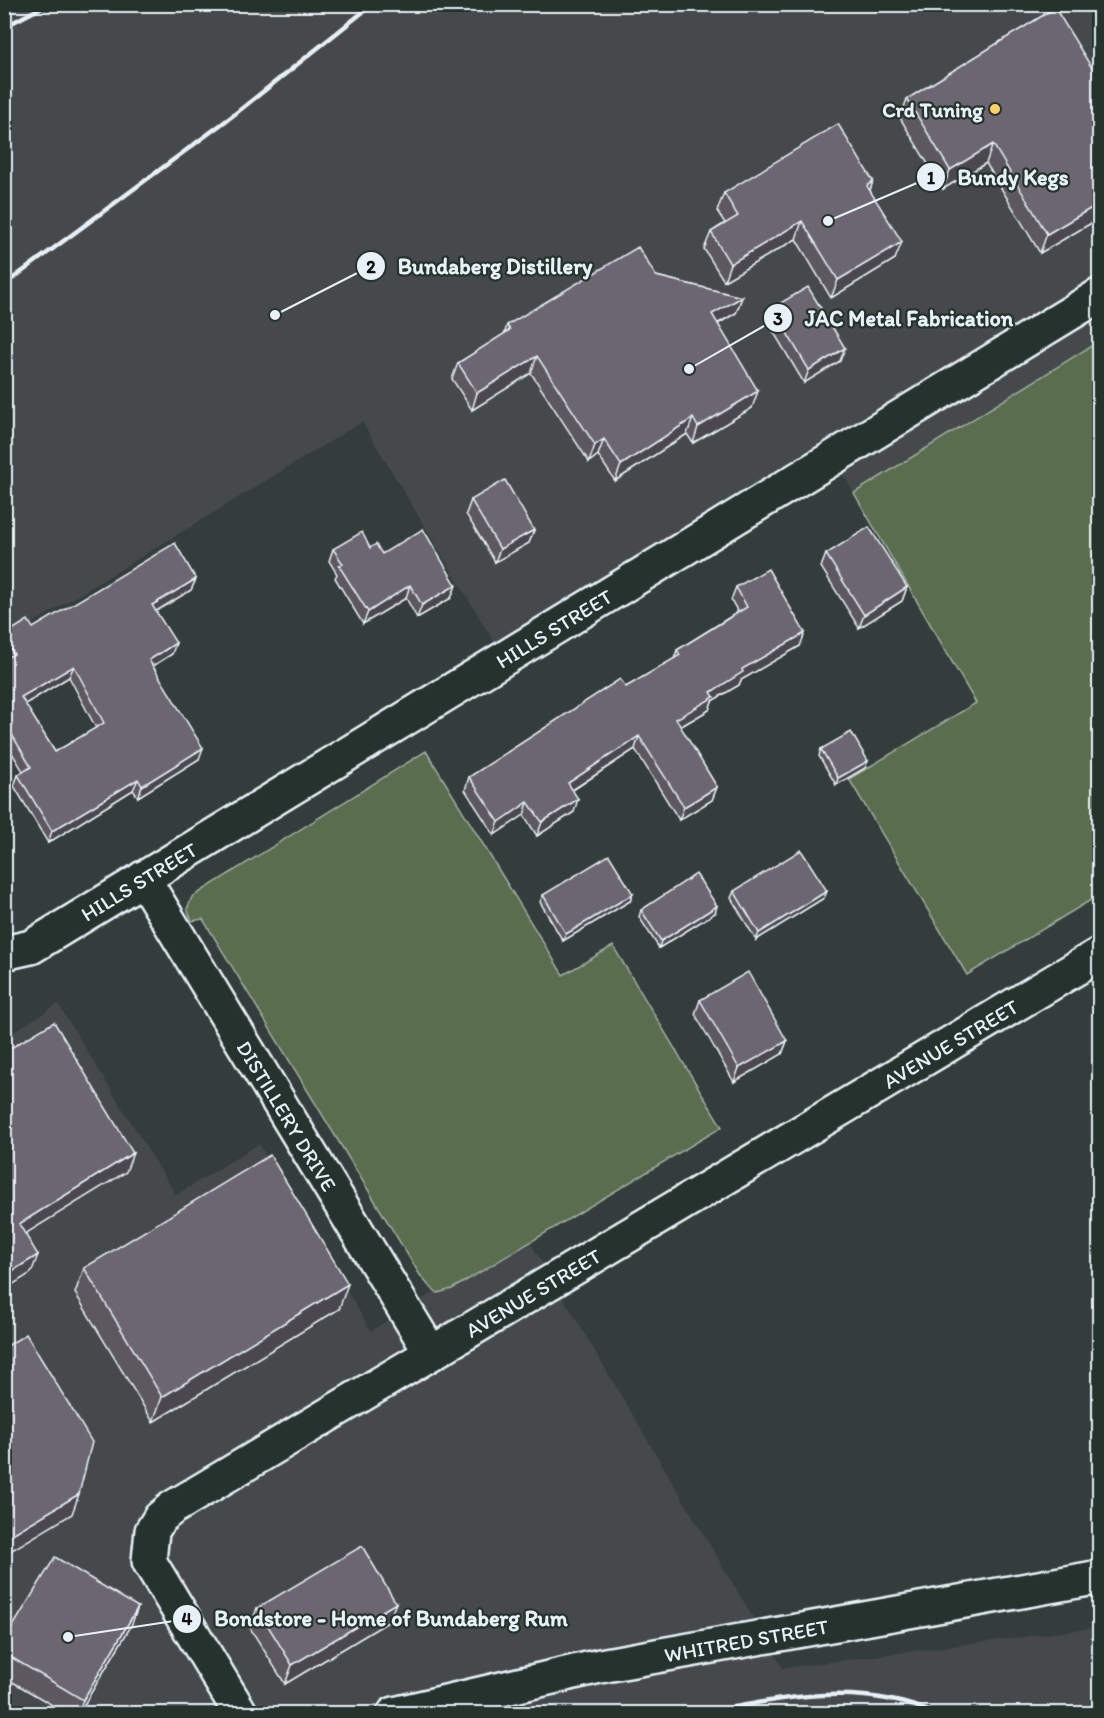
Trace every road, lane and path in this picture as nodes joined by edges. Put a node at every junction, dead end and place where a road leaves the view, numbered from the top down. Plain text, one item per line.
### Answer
1 (1100, 296) edge
2 (143, 878) junction
3 (4, 953) edge
4 (1100, 954) edge
5 (431, 1353) junction
6 (1100, 1577) edge
7 (241, 1713) edge
8 (394, 1713) edge

1 - 2 street, HILLS STREET
2 - 3 street, HILLS STREET
2 - 5 street, DISTILLERY DRIVE
4 - 5 street, AVENUE STREET
5 - 7 street, AVENUE STREET
6 - 8 street, WHITRED STREET

